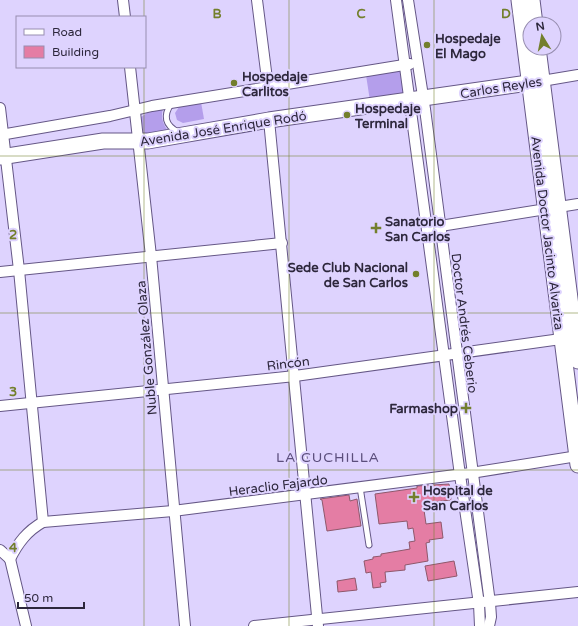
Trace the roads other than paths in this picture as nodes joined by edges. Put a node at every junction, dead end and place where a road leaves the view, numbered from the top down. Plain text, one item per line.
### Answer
1 (123, 0) edge
2 (257, 0) edge
3 (396, 0) edge
4 (408, 0) edge
5 (519, 0) edge
6 (532, 0) edge
7 (124, 16) edge
8 (534, 16) edge
9 (538, 56) edge
10 (418, 63) junction
11 (405, 65) junction
12 (130, 68) edge
13 (578, 75) edge
14 (536, 82) junction
15 (268, 87) junction
16 (416, 99) junction
17 (171, 104) junction
18 (0, 108) edge
19 (135, 109) junction
20 (269, 120) junction
21 (2, 135) edge
22 (183, 135) junction
23 (139, 142) junction
24 (3, 157) edge
25 (578, 204) edge
26 (553, 208) junction
27 (439, 227) junction
28 (426, 228) junction
29 (282, 242) junction
30 (151, 256) junction
31 (19, 270) junction
32 (0, 272) edge
33 (572, 337) edge
34 (456, 354) junction
35 (444, 356) junction
36 (578, 360) edge
37 (295, 376) junction
38 (163, 390) junction
39 (31, 403) junction
40 (0, 406) edge
41 (578, 459) edge
42 (471, 473) junction
43 (460, 475) junction
44 (360, 487) junction
45 (305, 494) junction
46 (173, 511) junction
47 (42, 522) junction
48 (369, 545) dead end
49 (0, 550) edge
50 (10, 559) junction
51 (578, 592) edge
52 (490, 603) junction
53 (479, 604) junction
54 (318, 623) edge
55 (26, 626) edge
56 (185, 626) edge
57 (254, 626) edge
58 (480, 626) edge
59 (489, 626) edge

1 - 7 street
2 - 15 street
3 - 11 street, Doctor Andrés Ceberio
4 - 10 street, Doctor Andrés Ceberio
5 - 14 main road, Avenida Doctor Jacinto Alvariza
6 - 8 main road
9 - 14 main road, Avenida Doctor Jacinto Alvariza
10 - 11 street
10 - 16 street, Doctor Andrés Ceberio
11 - 15 street
11 - 16 street, Doctor Andrés Ceberio
12 - 19 street, Nuble González Olaza
13 - 14 street, Carlos Reyles
14 - 16 main road, Carlos Reyles
14 - 26 main road, Avenida Doctor Jacinto Alvariza
15 - 17 street
16 - 20 main road, Avenida José Enrique Rodó
16 - 27 street, Doctor Andrés Ceberio
16 - 28 street, Doctor Andrés Ceberio
17 - 19 street
17 - 22 lane
18 - 21 street
19 - 21 street
19 - 23 street, Nuble González Olaza
20 - 22 main road, Avenida José Enrique Rodó
20 - 29 street
21 - 24 street
22 - 23 main road, Avenida José Enrique Rodó
23 - 24 main road, Avenida José Enrique Rodó
23 - 30 street, Nuble González Olaza
24 - 31 street
25 - 26 street
26 - 27 street
26 - 33 main road, Avenida Doctor Jacinto Alvariza
27 - 28 street
27 - 34 street, Doctor Andrés Ceberio
28 - 35 street, Doctor Andrés Ceberio
29 - 30 street
29 - 37 street
30 - 31 street
30 - 38 street, Nuble González Olaza
31 - 32 street
31 - 39 street
33 - 34 street, Rincón
33 - 36 main road, Avenida Doctor Jacinto Alvariza
33 - 41 main road, Avenida Doctor Jacinto Alvariza
34 - 35 street, Rincón
34 - 42 street, Doctor Andrés Ceberio
35 - 37 street, Rincón
35 - 43 street, Doctor Andrés Ceberio
37 - 38 street, Rincón
37 - 45 street
38 - 39 street, Rincón
38 - 46 street, Nuble González Olaza
39 - 40 street, Rincón
39 - 47 street
41 - 42 street, Heraclio Fajardo
42 - 43 street, Heraclio Fajardo
42 - 52 street, Doctor Andrés Ceberio
43 - 44 street, Heraclio Fajardo
43 - 53 street, Doctor Andrés Ceberio
44 - 45 street, Heraclio Fajardo
44 - 48 lane
45 - 46 street, Heraclio Fajardo
45 - 54 street
46 - 47 street, Heraclio Fajardo
46 - 56 street, Nuble González Olaza
47 - 50 street
49 - 50 street
50 - 55 street
51 - 52 street
52 - 53 street
52 - 59 street, Doctor Andrés Ceberio
53 - 54 street
53 - 58 street, Doctor Andrés Ceberio
54 - 57 street

